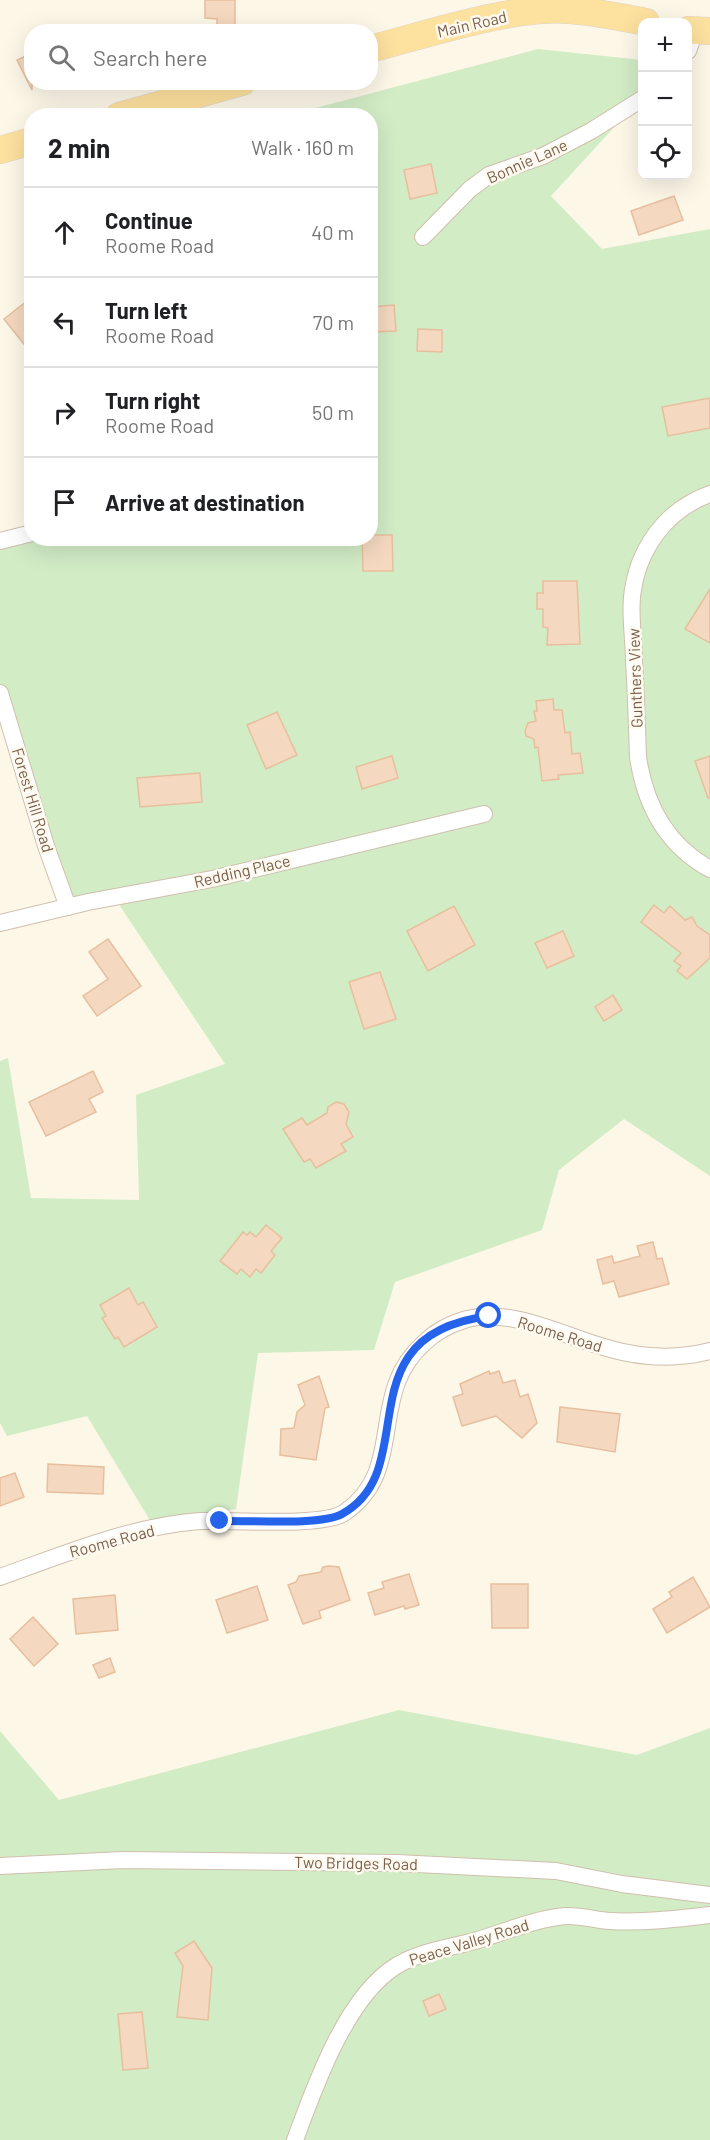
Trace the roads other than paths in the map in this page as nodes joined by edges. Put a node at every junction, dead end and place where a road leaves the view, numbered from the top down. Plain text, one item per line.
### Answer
1 (638, 21) edge
2 (378, 47) edge
3 (213, 90) edge
4 (638, 102) edge
5 (148, 108) edge
6 (24, 143) edge
7 (0, 150) edge
8 (423, 237) dead end
9 (710, 494) edge
10 (24, 536) edge
11 (0, 541) edge
12 (0, 693) edge
13 (483, 814) dead end
14 (710, 869) edge
15 (68, 907) junction
16 (0, 922) edge
17 (710, 1351) edge
18 (0, 1577) edge
19 (0, 1866) edge
20 (710, 1895) edge
21 (710, 1915) edge
22 (295, 2140) edge

1 - 2 main road, Main Road
3 - 5 main road
4 - 8 street, Bonnie Lane
6 - 7 main road
9 - 14 street, Gunthers View
10 - 11 street
12 - 15 street, Forest Hill Road
13 - 15 street, Redding Place
15 - 16 street, Redding Place
17 - 18 street, Roome Road
19 - 20 street, Two Bridges Road
21 - 22 street, Peace Valley Road

